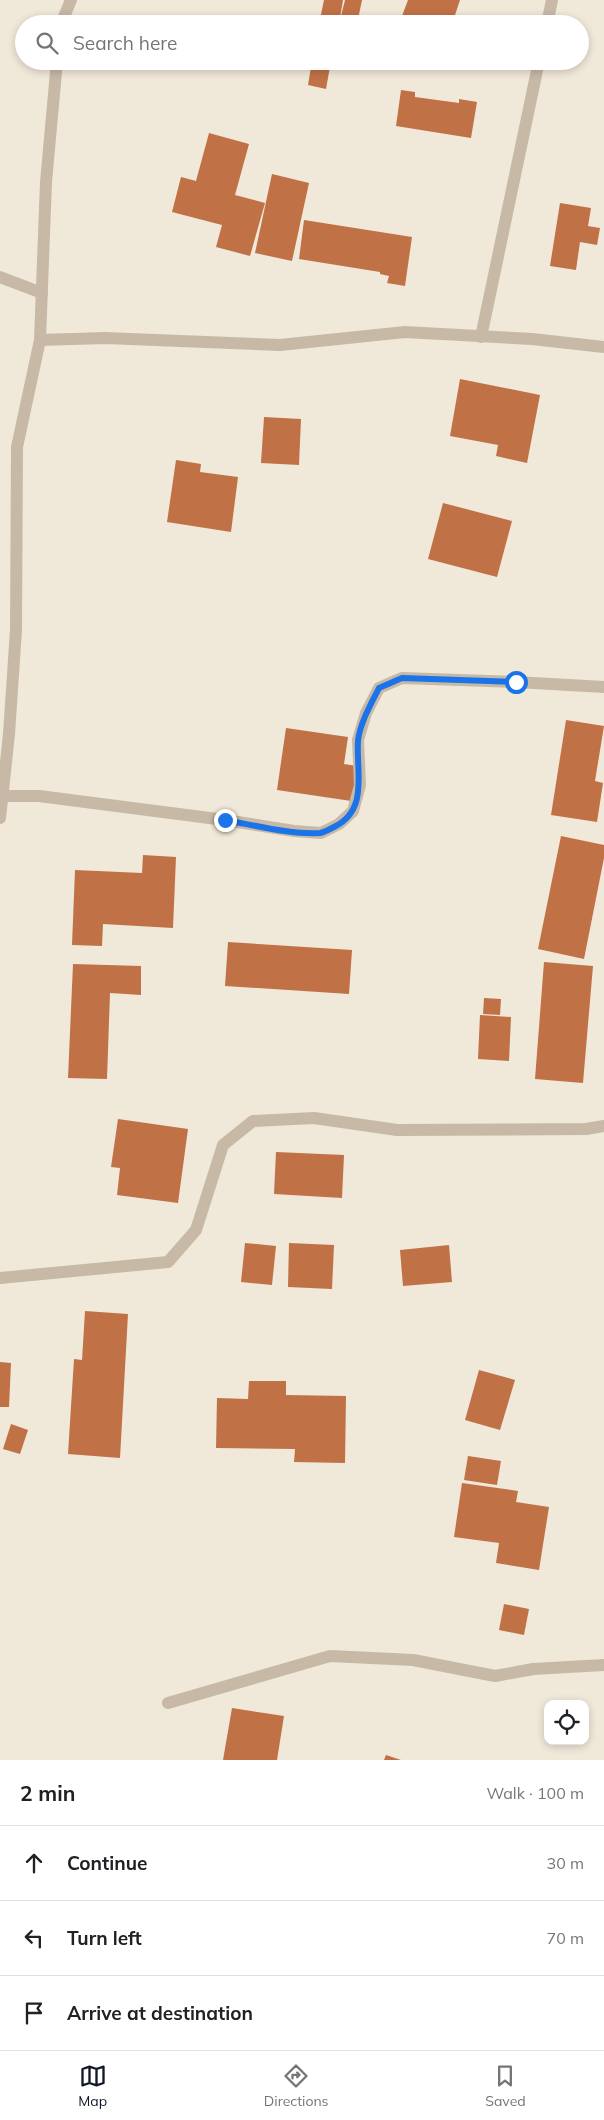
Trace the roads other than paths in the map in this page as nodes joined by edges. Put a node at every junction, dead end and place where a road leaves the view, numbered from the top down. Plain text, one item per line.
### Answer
1 (71, 0) edge
2 (552, 0) edge
3 (65, 15) edge
4 (549, 15) edge
5 (56, 70) edge
6 (537, 70) edge
7 (0, 277) edge
8 (42, 293) junction
9 (481, 337) junction
10 (40, 340) junction
11 (604, 347) edge
12 (604, 687) edge
13 (1, 796) edge
14 (0, 818) edge
15 (604, 1126) edge
16 (0, 1278) edge
17 (604, 1665) edge
18 (168, 1704) dead end

1 - 3 street
2 - 4 street
5 - 8 street
6 - 9 street
7 - 8 street
8 - 10 street
9 - 10 street
9 - 11 street
10 - 13 street
12 - 13 street
13 - 14 street
15 - 16 street
17 - 18 street

